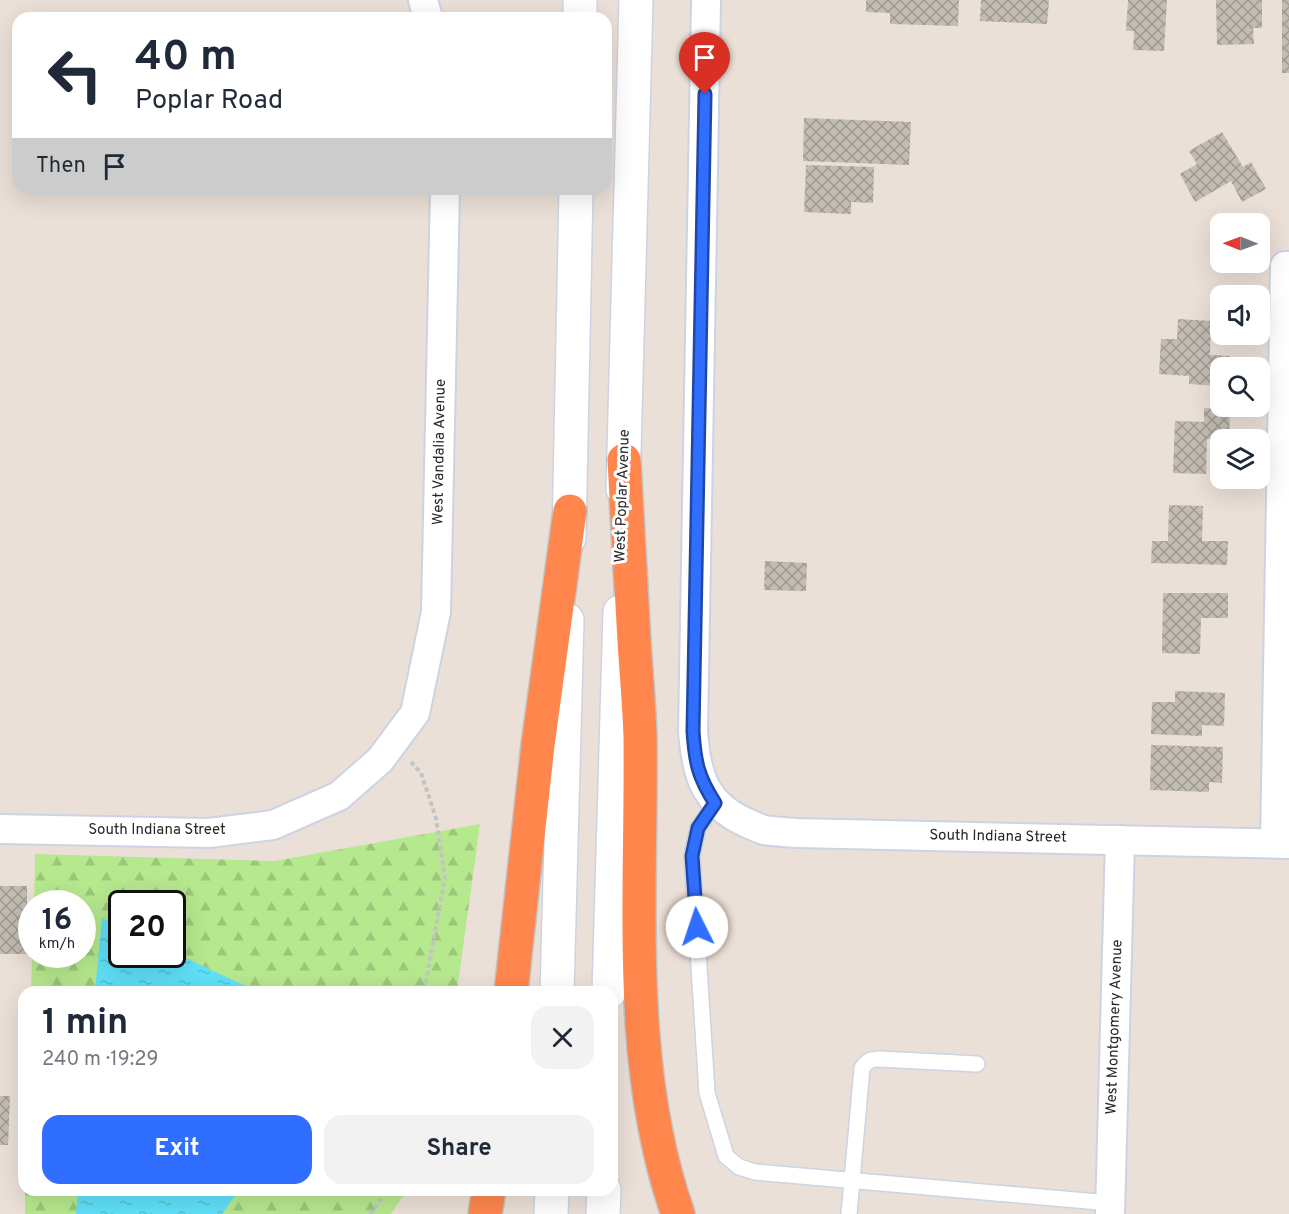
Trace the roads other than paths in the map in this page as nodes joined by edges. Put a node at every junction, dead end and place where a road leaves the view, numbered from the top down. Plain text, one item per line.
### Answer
1 (636, 0) edge
2 (706, 0) edge
3 (445, 195) edge
4 (576, 195) edge
5 (1287, 266) edge
6 (624, 460) junction
7 (570, 511) junction
8 (415, 713) joint
9 (715, 803) junction
10 (0, 829) edge
11 (1120, 840) junction
12 (1282, 843) edge
13 (512, 986) edge
14 (557, 986) edge
15 (609, 986) edge
16 (977, 1064) dead end
17 (852, 1181) junction
18 (488, 1196) edge
19 (552, 1196) edge
20 (604, 1196) edge
21 (1110, 1208) edge
22 (485, 1214) edge
23 (551, 1214) edge
24 (603, 1214) edge
25 (678, 1214) edge
26 (849, 1214) edge

1 - 6 main road, West Poplar Avenue
2 - 9 street
3 - 8 street, West Vandalia Avenue
4 - 7 main road
5 - 12 street
6 - 15 main road, West Poplar Avenue
6 - 25 highway
7 - 13 highway
7 - 14 main road
8 - 10 street, South Indiana Street
9 - 11 street, South Indiana Street
9 - 17 lane
11 - 12 street, South Indiana Street
11 - 21 street, West Montgomery Avenue
16 - 17 lane
17 - 21 lane
17 - 26 lane
18 - 22 highway
19 - 23 main road
20 - 24 main road

